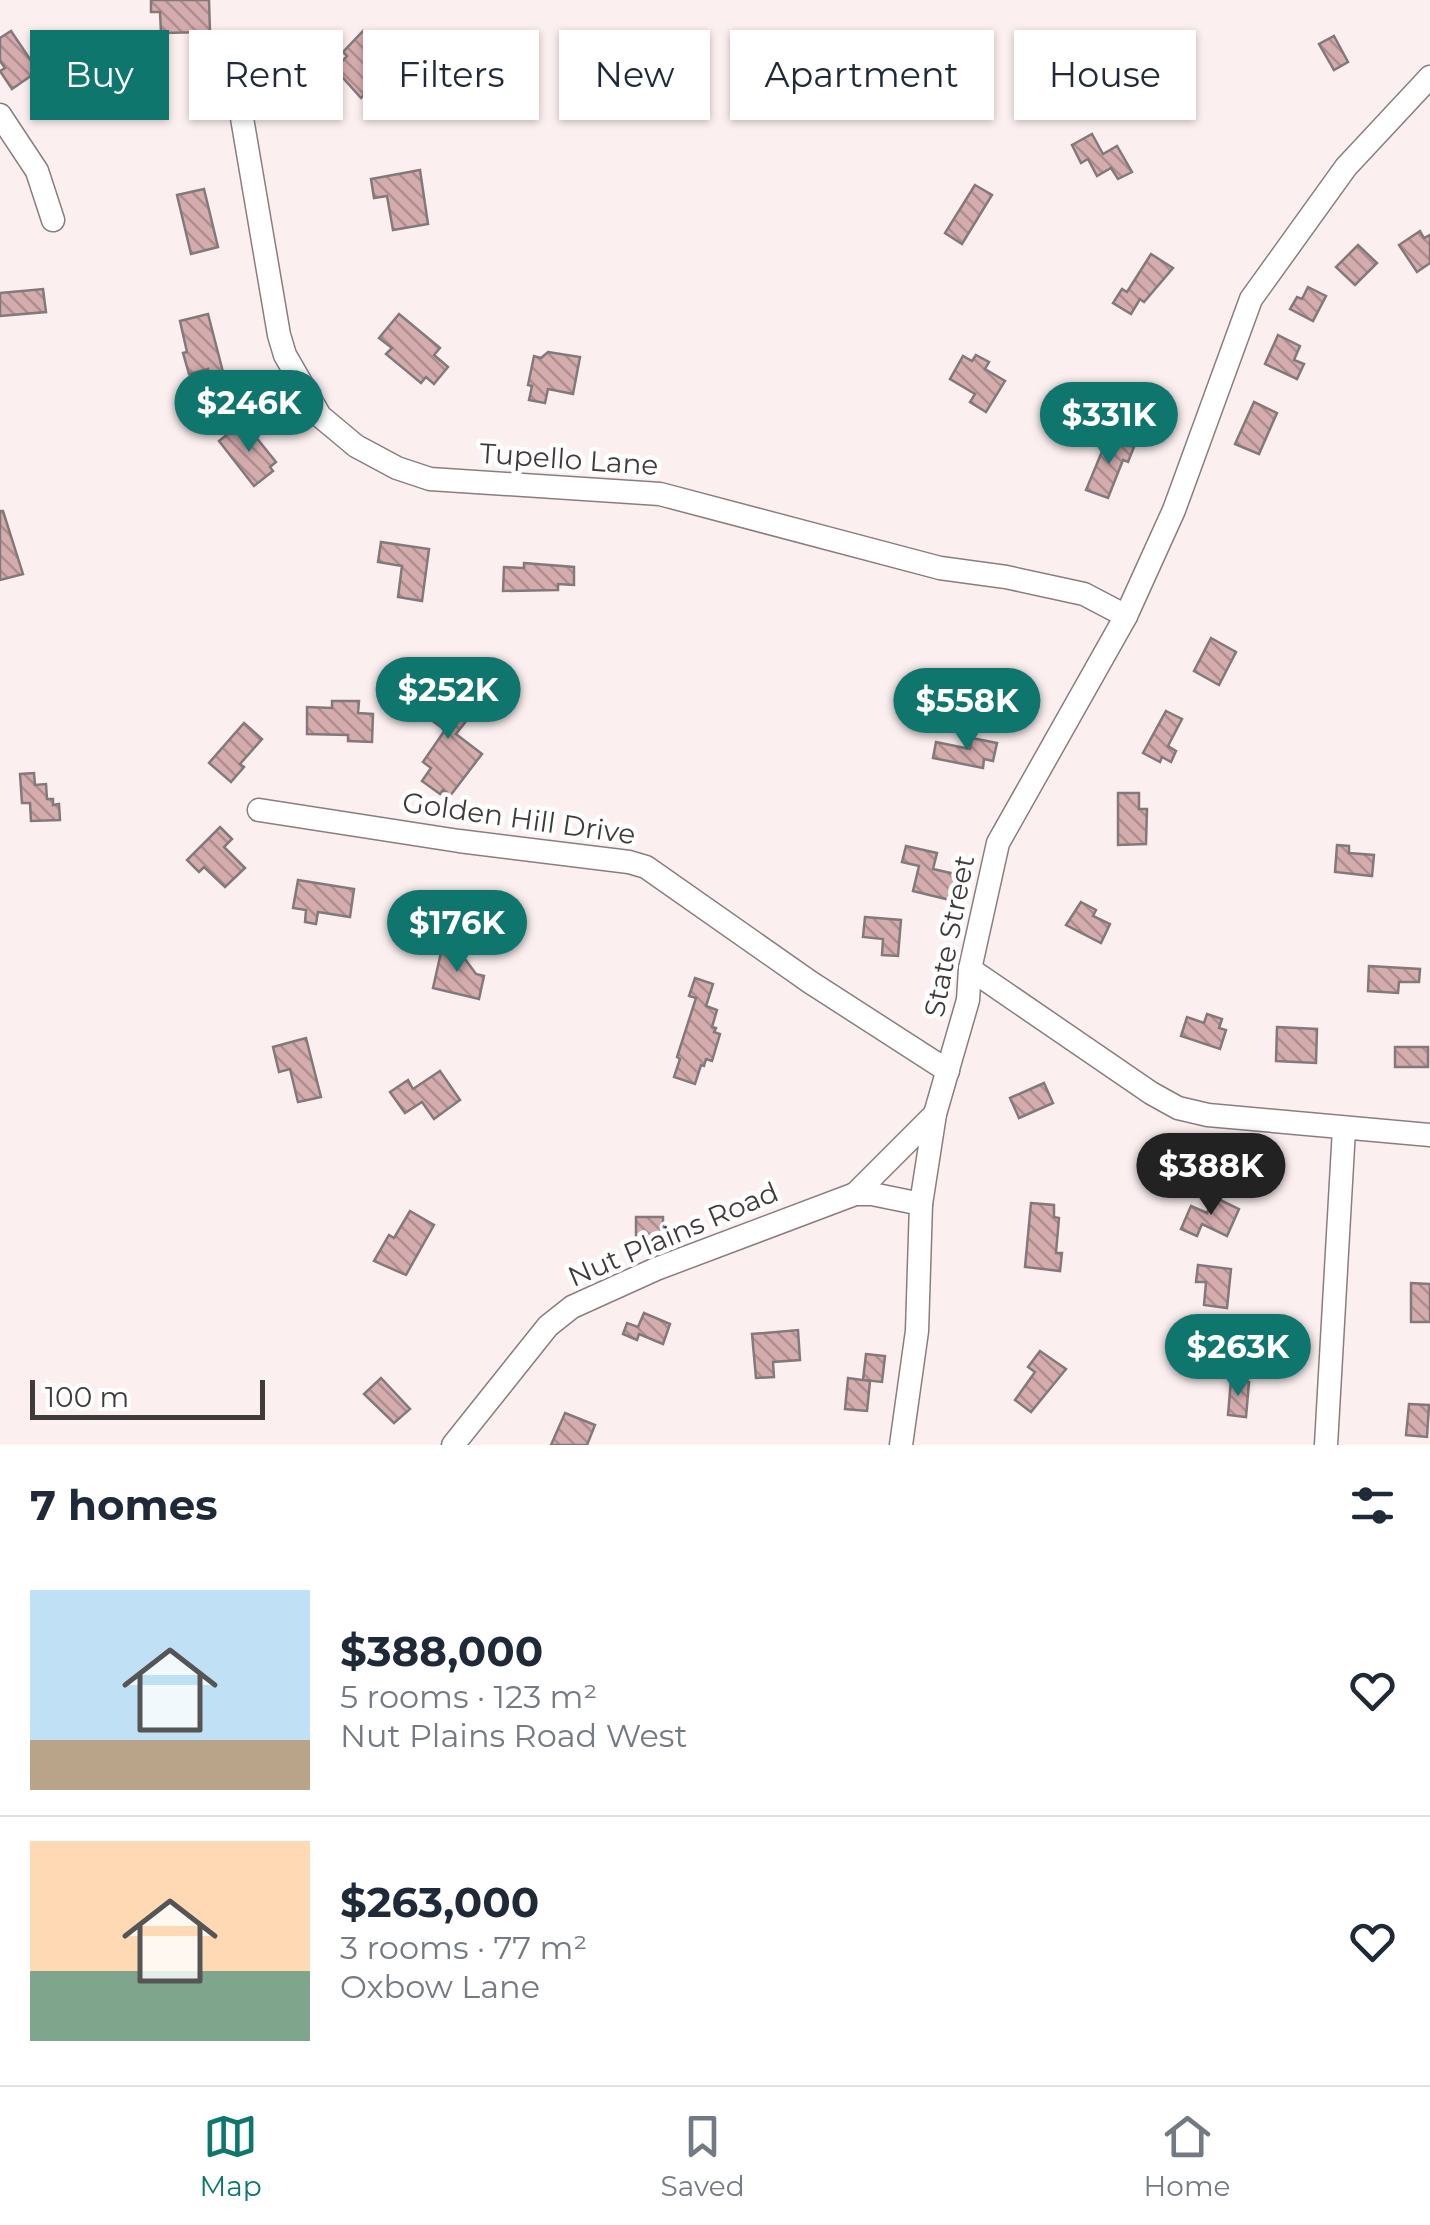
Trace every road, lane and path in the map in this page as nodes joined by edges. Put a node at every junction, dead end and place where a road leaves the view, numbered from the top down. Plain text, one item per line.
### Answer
1 (1430, 77) edge
2 (0, 115) edge
3 (242, 120) edge
4 (53, 220) dead end
5 (1126, 616) junction
6 (259, 810) dead end
7 (970, 970) junction
8 (948, 1071) junction
9 (935, 1114) junction
10 (1344, 1129) junction
11 (1430, 1135) edge
12 (855, 1194) junction
13 (921, 1204) junction
14 (453, 1445) edge
15 (902, 1445) edge
16 (1326, 1445) edge

1 - 5 street, State Street
2 - 4 street
3 - 5 street, Tupello Lane
5 - 7 street, State Street
6 - 8 street, Golden Hill Drive
7 - 8 street, State Street
7 - 10 street
8 - 9 street, State Street
9 - 12 street, Nut Plains Road
9 - 13 street, State Street
10 - 11 street
10 - 16 street
12 - 13 street, Nut Plains Road
12 - 14 street, Nut Plains Road
13 - 15 street, State Street

